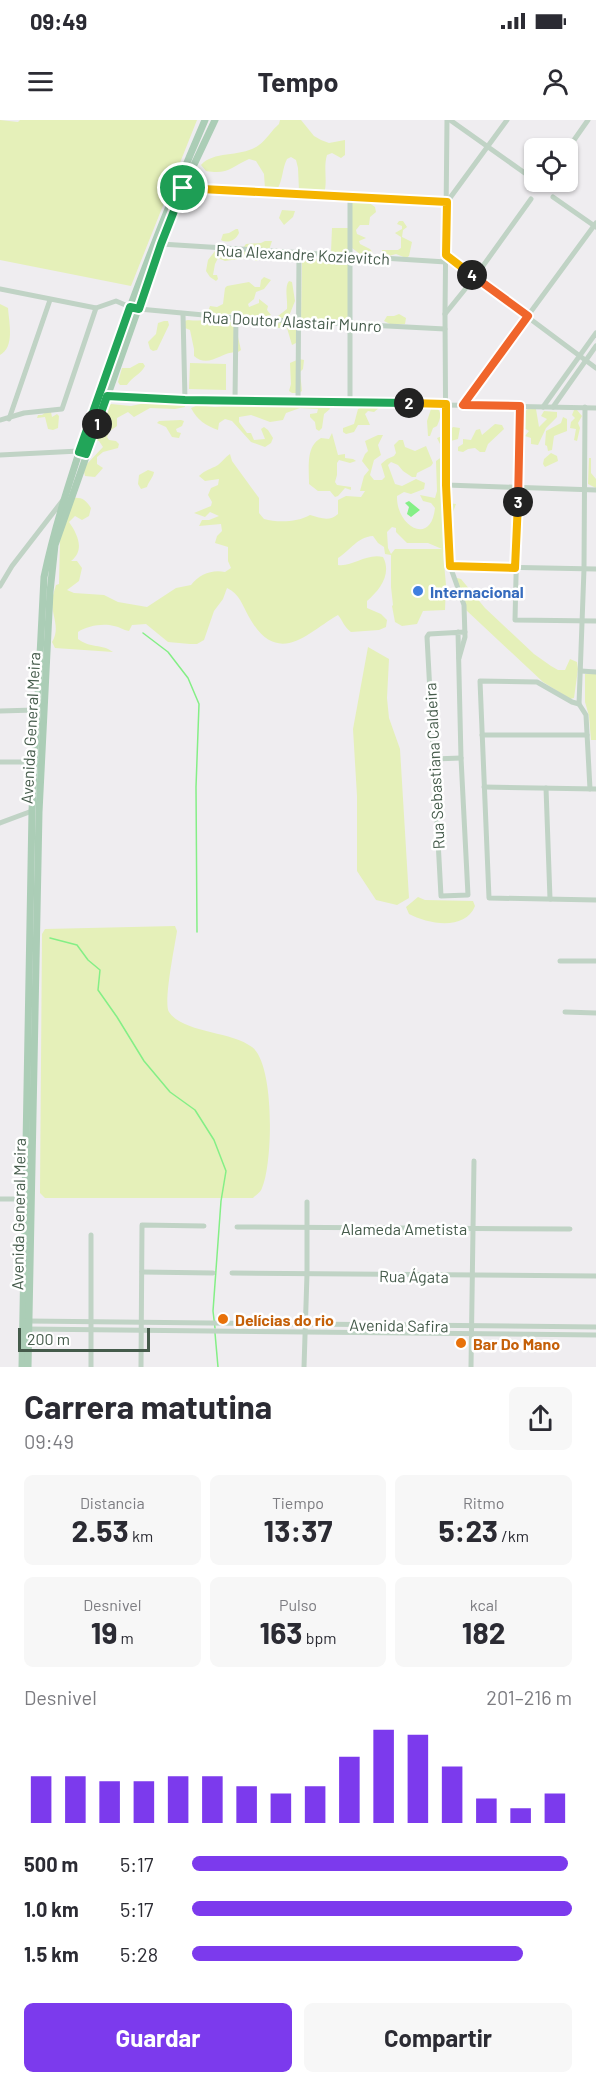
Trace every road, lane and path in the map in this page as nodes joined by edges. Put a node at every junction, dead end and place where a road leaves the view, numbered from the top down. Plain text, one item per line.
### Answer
1 (205, 120) edge
2 (214, 120) edge
3 (449, 120) edge
4 (507, 120) edge
5 (588, 120) edge
6 (575, 138) edge
7 (489, 146) junction
8 (524, 172) edge
9 (183, 188) junction
10 (554, 197) dead end
11 (350, 198) junction
12 (531, 200) dead end
13 (447, 202) junction
14 (595, 225) edge
15 (161, 244) junction
16 (299, 254) junction
17 (350, 256) junction
18 (446, 259) junction
19 (475, 277) junction
20 (0, 289) edge
21 (50, 300) junction
22 (130, 307) junction
23 (96, 308) junction
24 (139, 309) junction
25 (445, 314) junction
26 (183, 315) junction
27 (528, 316) junction
28 (236, 318) junction
29 (299, 321) junction
30 (349, 324) junction
31 (445, 329) junction
32 (596, 333) edge
33 (596, 346) edge
34 (579, 356) junction
35 (586, 360) junction
36 (596, 368) edge
37 (98, 395) junction
38 (107, 396) junction
39 (185, 400) junction
40 (236, 400) junction
41 (298, 401) junction
42 (350, 402) junction
43 (446, 404) junction
44 (463, 405) junction
45 (520, 406) junction
46 (543, 407) junction
47 (553, 407) junction
48 (585, 408) junction
49 (596, 408) edge
50 (9, 419) junction
51 (0, 420) edge
52 (83, 453) junction
53 (0, 455) edge
54 (446, 485) junction
55 (519, 489) junction
56 (585, 490) junction
57 (596, 490) edge
58 (65, 497) junction
59 (450, 566) junction
60 (515, 568) junction
61 (585, 569) junction
62 (596, 569) edge
63 (0, 585) edge
64 (583, 621) junction
65 (596, 621) edge
66 (458, 632) junction
67 (465, 632) junction
68 (458, 661) junction
69 (581, 672) junction
70 (596, 672) edge
71 (579, 704) junction
72 (35, 710) junction
73 (44, 710) junction
74 (0, 711) edge
75 (482, 735) junction
76 (587, 735) junction
77 (460, 758) junction
78 (434, 759) junction
79 (0, 762) edge
80 (34, 762) junction
81 (484, 787) junction
82 (546, 788) junction
83 (593, 789) edge
84 (35, 812) junction
85 (0, 824) edge
86 (550, 899) junction
87 (596, 900) edge
88 (560, 961) dead end
89 (596, 961) edge
90 (565, 1012) dead end
91 (596, 1013) edge
92 (474, 1161) dead end
93 (0, 1199) edge
94 (29, 1199) junction
95 (307, 1202) dead end
96 (204, 1226) dead end
97 (237, 1227) dead end
98 (308, 1228) junction
99 (473, 1228) junction
100 (570, 1229) dead end
101 (91, 1235) dead end
102 (142, 1272) junction
103 (213, 1273) dead end
104 (232, 1273) dead end
105 (307, 1274) junction
106 (471, 1276) junction
107 (596, 1276) edge
108 (90, 1320) junction
109 (141, 1321) junction
110 (306, 1324) junction
111 (26, 1325) junction
112 (472, 1326) junction
113 (579, 1327) junction
114 (596, 1327) edge
115 (90, 1330) junction
116 (141, 1330) junction
117 (306, 1331) junction
118 (472, 1334) junction
119 (579, 1335) junction
120 (596, 1335) edge
121 (22, 1367) edge
122 (28, 1367) edge
123 (91, 1367) edge
124 (141, 1367) edge
125 (304, 1367) edge
126 (471, 1367) edge

1 - 22 main road, Avenida General Meira
2 - 9 main road, Avenida General Meira
3 - 7 street
3 - 13 street
4 - 7 street
5 - 6 street
7 - 8 street
7 - 13 street
9 - 11 street
9 - 15 main road, Avenida General Meira
10 - 14 street
11 - 13 street
11 - 17 street
12 - 19 street
13 - 18 street
14 - 27 street
15 - 16 street, Rua Alexandre Kozievitch
15 - 24 main road, Avenida General Meira
16 - 17 street, Rua Alexandre Kozievitch
16 - 29 street
17 - 18 street, Rua Alexandre Kozievitch
17 - 30 street
18 - 19 street
18 - 25 street
19 - 25 street
19 - 27 street
20 - 21 street
21 - 23 street
21 - 50 street
22 - 23 street
22 - 24 main road
22 - 37 main road, Avenida General Meira
23 - 50 street
24 - 26 street, Rua Doutor Alastair Munro
24 - 38 main road, Avenida General Meira
25 - 31 street
26 - 28 street, Rua Doutor Alastair Munro
26 - 39 street
27 - 34 street
27 - 44 street
28 - 29 street, Rua Doutor Alastair Munro
28 - 40 street
29 - 30 street, Rua Doutor Alastair Munro
29 - 41 street
30 - 31 street, Rua Doutor Alastair Munro
30 - 42 street
31 - 43 street
32 - 34 street
33 - 35 street
34 - 35 street
34 - 46 street
35 - 36 street
35 - 47 street
37 - 38 street
37 - 52 main road, Avenida General Meira
38 - 39 street
38 - 52 main road, Avenida General Meira
39 - 40 street
40 - 41 street
41 - 42 street
42 - 43 street
43 - 44 street
43 - 54 street
44 - 45 street
45 - 46 street
45 - 55 street
46 - 47 street
47 - 48 street
48 - 49 street
48 - 56 street
50 - 51 street
52 - 53 street
52 - 58 main road, Avenida General Meira
52 - 73 main road, Avenida General Meira
54 - 55 street
54 - 59 street
55 - 56 street
55 - 60 street
56 - 57 street
56 - 61 street
58 - 63 street
58 - 72 main road, Avenida General Meira
59 - 60 street
59 - 67 street
60 - 61 street
60 - 64 street
61 - 62 street
61 - 64 street
64 - 65 street
64 - 69 street
66 - 67 street
66 - 68 street
66 - 78 street, Rua Sebastiana Caldeira
67 - 68 street
68 - 77 street
69 - 70 street
69 - 71 street
71 - 75 street
71 - 76 street
72 - 73 main road
72 - 74 street
72 - 80 main road, Avenida General Meira
73 - 84 main road, Avenida General Meira
75 - 76 street
75 - 81 street
76 - 83 street
77 - 78 street
77 - 78 street, Rua Sebastiana Caldeira
79 - 80 street
80 - 84 main road, Avenida General Meira
81 - 82 street
81 - 86 street
82 - 83 street
82 - 86 street
84 - 85 street
84 - 94 main road, Avenida General Meira
86 - 87 street
88 - 89 street
90 - 91 street
92 - 99 street
93 - 94 street
94 - 111 main road, Avenida General Meira
95 - 98 street
96 - 102 street
97 - 98 street, Alameda Ametista
98 - 99 street, Alameda Ametista
98 - 105 street
99 - 100 street, Alameda Ametista
99 - 106 street
101 - 108 street
102 - 103 street
102 - 109 street
104 - 105 street, Rua Ágata
105 - 106 street, Rua Ágata
105 - 110 street
106 - 107 street, Rua Ágata
106 - 112 street
108 - 109 street, Avenida Safira
108 - 111 street, Avenida Safira
108 - 115 street
109 - 110 street, Avenida Safira
109 - 116 street
110 - 112 street, Avenida Safira
110 - 117 street
111 - 115 street, Avenida Safira
111 - 121 main road, Avenida General Meira
111 - 122 main road, Avenida General Meira
112 - 113 street, Avenida Safira
112 - 118 street
113 - 114 street, Avenida Safira
113 - 119 street
115 - 116 street, Avenida Safira
115 - 123 street
116 - 117 street, Avenida Safira
116 - 124 street
117 - 118 street, Avenida Safira
117 - 125 street
118 - 119 street, Avenida Safira
118 - 126 street
119 - 120 street, Avenida Safira

